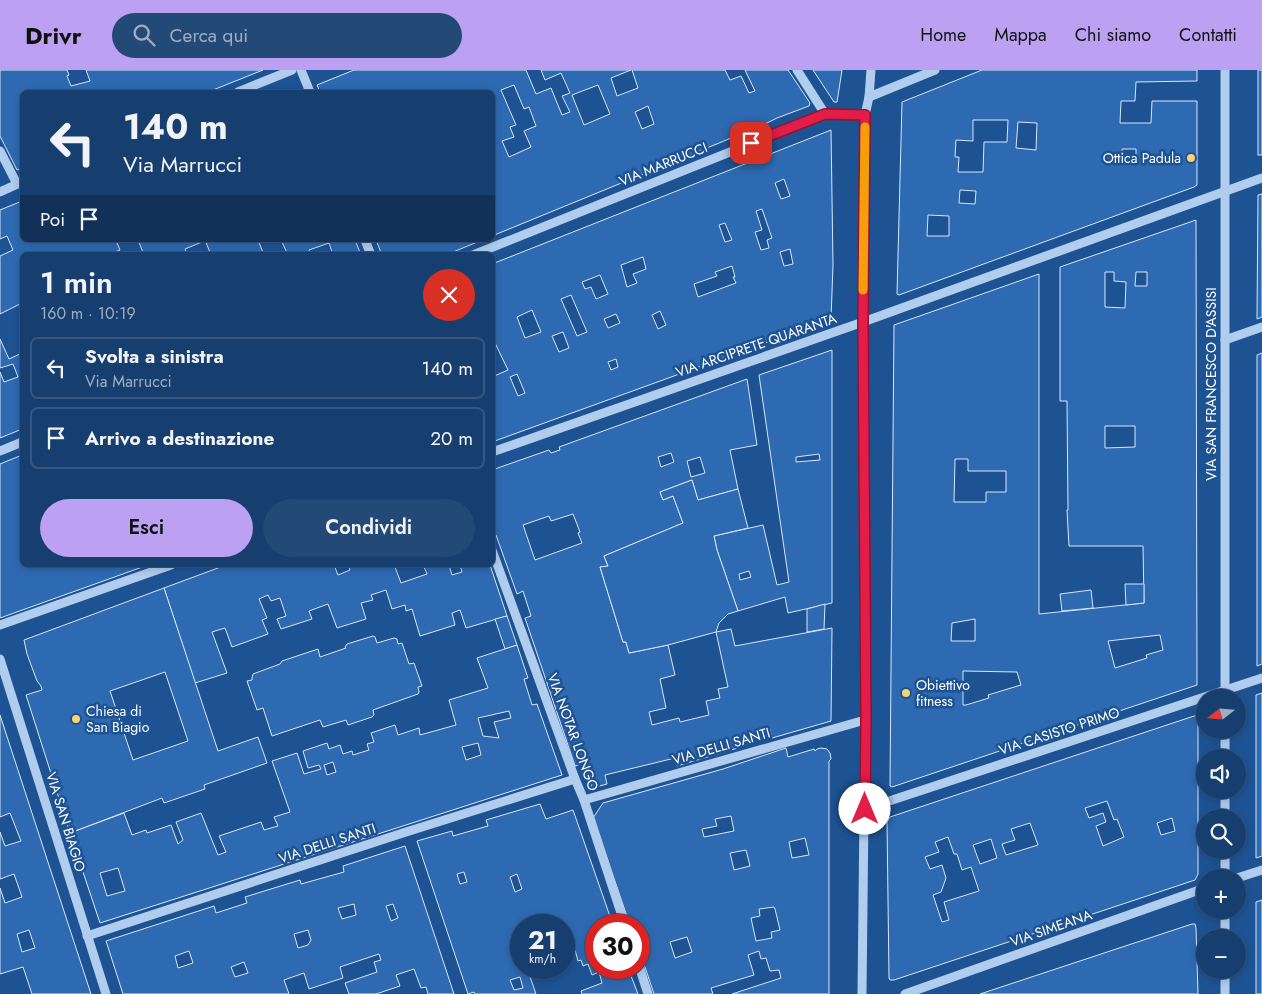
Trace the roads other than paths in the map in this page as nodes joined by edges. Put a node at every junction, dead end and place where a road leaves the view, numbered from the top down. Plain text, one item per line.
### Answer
1 (292, 70) edge
2 (301, 70) edge
3 (797, 70) edge
4 (872, 70) edge
5 (935, 70) edge
6 (1225, 70) edge
7 (243, 90) edge
8 (309, 90) edge
9 (869, 97) junction
10 (825, 114) junction
11 (865, 115) junction
12 (0, 151) edge
13 (1262, 178) edge
14 (20, 183) edge
15 (1225, 191) junction
16 (0, 192) edge
17 (480, 252) edge
18 (863, 322) junction
19 (1262, 327) edge
20 (1225, 340) junction
21 (20, 443) edge
22 (0, 451) edge
23 (495, 451) edge
24 (495, 558) edge
25 (165, 567) edge
26 (0, 625) edge
27 (0, 659) edge
28 (1262, 678) edge
29 (1225, 689) edge
30 (1237, 689) edge
31 (1196, 703) edge
32 (866, 720) junction
33 (575, 779) junction
34 (584, 800) junction
35 (865, 809) junction
36 (1262, 870) edge
37 (1246, 875) edge
38 (1196, 891) edge
39 (621, 914) edge
40 (87, 936) junction
41 (643, 979) edge
42 (1225, 979) edge
43 (106, 994) edge
44 (648, 994) edge
45 (862, 994) edge
46 (905, 994) edge
47 (1225, 994) edge

1 - 7 street
2 - 8 street
3 - 10 street
4 - 9 street
5 - 9 street
6 - 15 street, VIA SAN FRANCESCO D'ASSISI
9 - 11 street
10 - 11 street, VIA MARRUCCI
10 - 17 street, VIA MARRUCCI
11 - 18 street
12 - 14 street
13 - 15 street, VIA ARCIPRETE QUARANTA
14 - 16 street
15 - 18 street, VIA ARCIPRETE QUARANTA
15 - 20 street, VIA SAN FRANCESCO D'ASSISI
18 - 23 street, VIA ARCIPRETE QUARANTA
18 - 32 street
19 - 20 street
20 - 29 street, VIA SAN FRANCESCO D'ASSISI
21 - 22 street
24 - 33 street, VIA NOTAR LONGO
25 - 26 street
27 - 40 street, VIA SAN BIAGIO
28 - 30 street, VIA CASISTO PRIMO
31 - 35 street, VIA CASISTO PRIMO
32 - 34 street, VIA DELLI SANTI
32 - 35 street
33 - 34 street, VIA NOTAR LONGO
33 - 40 street, VIA DELLI SANTI
34 - 39 street, VIA NOTAR LONGO
35 - 45 street
36 - 37 street
38 - 46 street, VIA SIMEANA
40 - 43 street, VIA SAN BIAGIO
41 - 44 street
42 - 47 street

